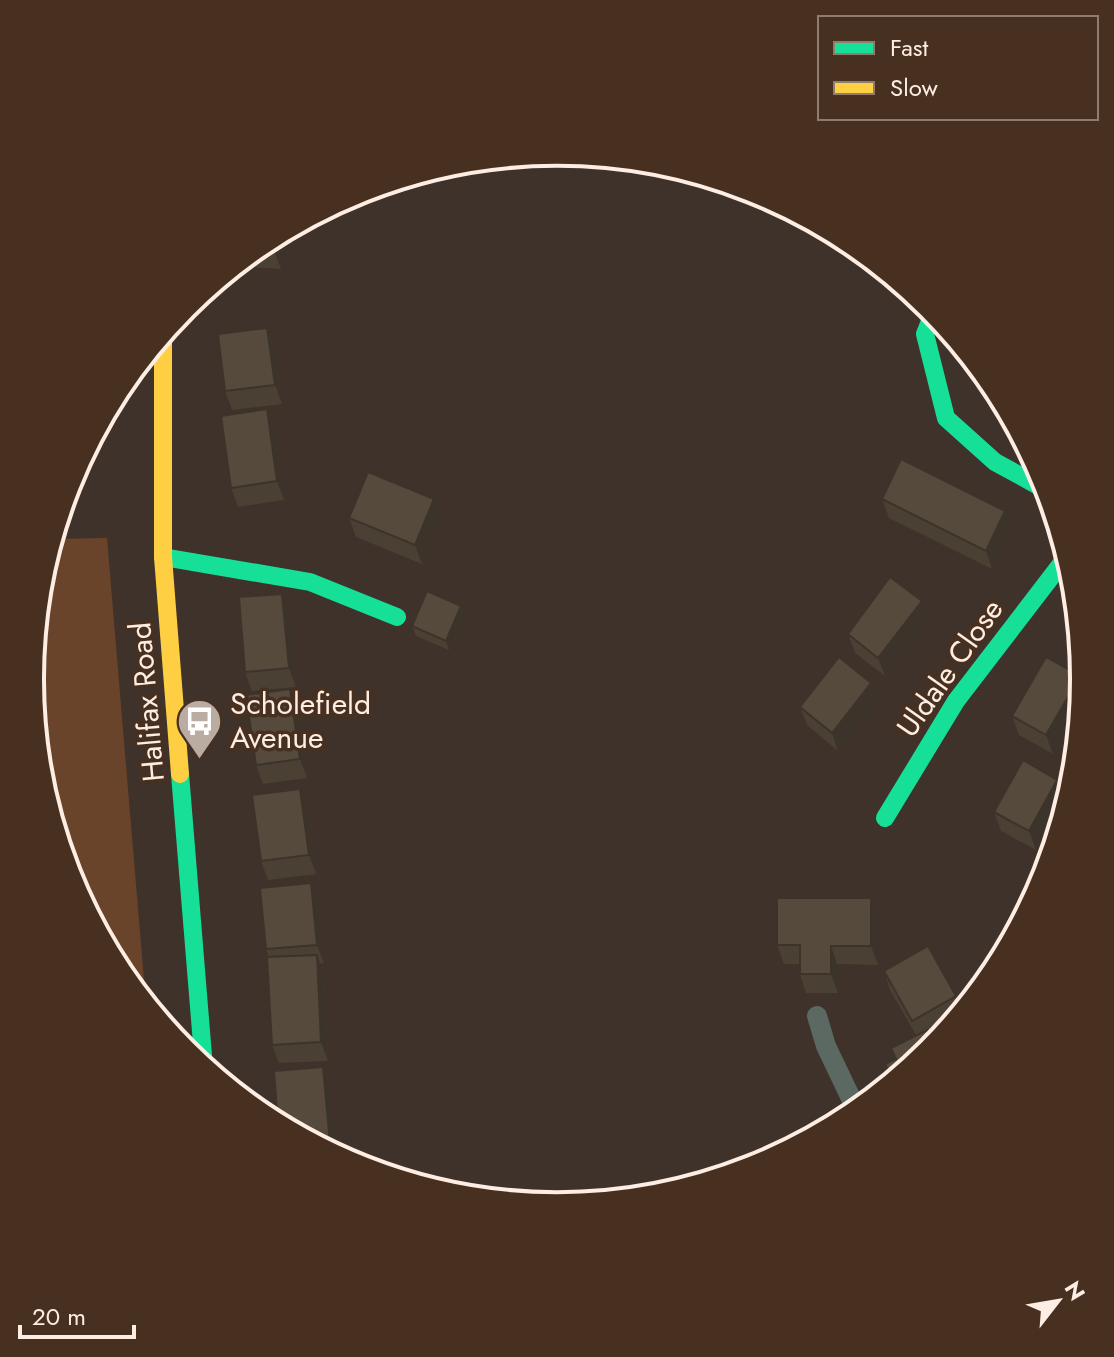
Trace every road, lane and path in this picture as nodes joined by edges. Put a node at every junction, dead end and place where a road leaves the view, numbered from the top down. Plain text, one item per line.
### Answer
1 (929, 325) edge
2 (163, 350) edge
3 (1031, 482) edge
4 (163, 557) junction
5 (1058, 568) edge
6 (397, 617) dead end
7 (885, 818) dead end
8 (817, 1016) dead end
9 (202, 1049) edge
10 (851, 1098) edge

1 - 3 street
2 - 4 street, Halifax Road
4 - 6 street
4 - 9 street, Halifax Road
5 - 7 street, Uldale Close
8 - 10 lane

